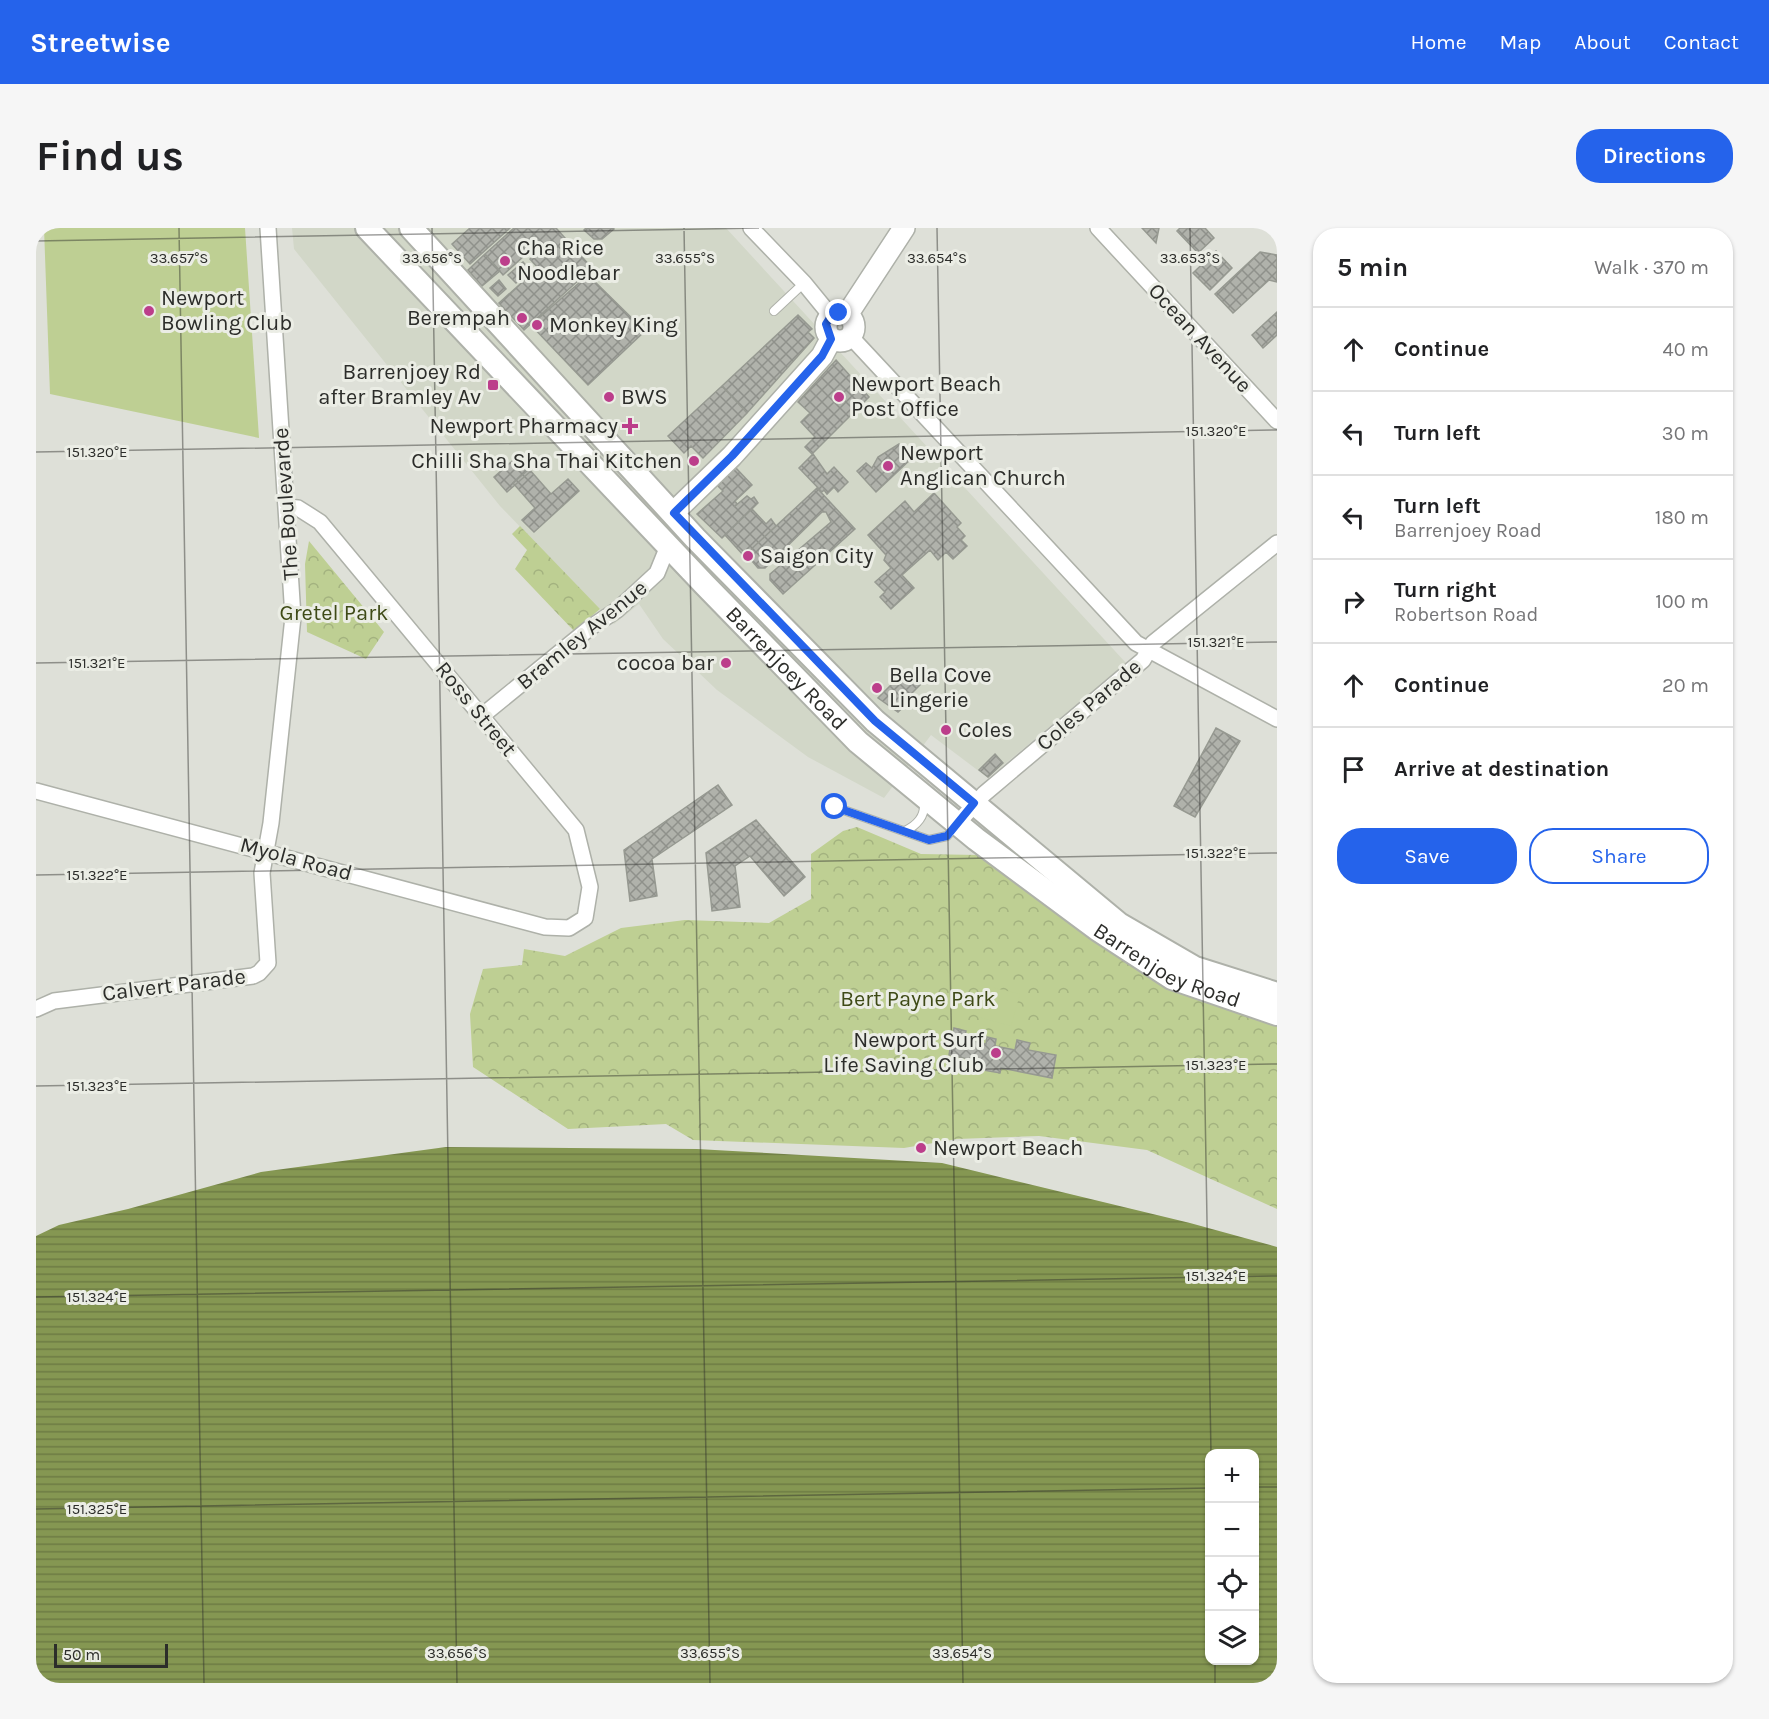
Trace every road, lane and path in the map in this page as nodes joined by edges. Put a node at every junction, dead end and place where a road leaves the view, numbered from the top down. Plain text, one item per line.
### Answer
1 (268, 228) edge
2 (367, 228) edge
3 (411, 228) edge
4 (751, 228) edge
5 (904, 228) edge
6 (1098, 228) edge
7 (804, 283) junction
8 (774, 311) dead end
9 (839, 316) junction
10 (841, 338) junction
11 (1277, 421) edge
12 (287, 507) junction
13 (674, 513) junction
14 (1277, 543) edge
15 (668, 546) junction
16 (1150, 652) junction
17 (483, 716) junction
18 (1277, 719) edge
19 (36, 791) edge
20 (924, 797) junction
21 (974, 803) junction
22 (835, 807) dead end
23 (957, 824) junction
24 (905, 831) junction
25 (266, 851) junction
26 (555, 929) joint
27 (1277, 994) edge
28 (36, 1009) edge
29 (1277, 1014) edge

1 - 12 street, The Boulevarde
2 - 15 main road, Barrenjoey Road
3 - 13 main road, Barrenjoey Road
4 - 7 street
5 - 9 street
6 - 11 street, Ocean Avenue
7 - 8 lane
7 - 9 street
9 - 10 street
10 - 13 street
10 - 16 street
12 - 17 street, Ross Street
12 - 25 street, The Boulevarde
13 - 21 main road, Barrenjoey Road
14 - 16 street, Coles Parade
15 - 17 street, Bramley Avenue
15 - 20 main road, Barrenjoey Road
16 - 18 street
16 - 21 street, Coles Parade
17 - 26 street, Ross Street
19 - 25 street, Myola Road
20 - 23 main road, Barrenjoey Road
20 - 24 lane
21 - 23 street, Coles Parade
21 - 27 main road, Barrenjoey Road
22 - 24 lane
23 - 24 lane
23 - 29 main road, Barrenjoey Road
25 - 26 street, Myola Road
25 - 28 street, Calvert Parade

